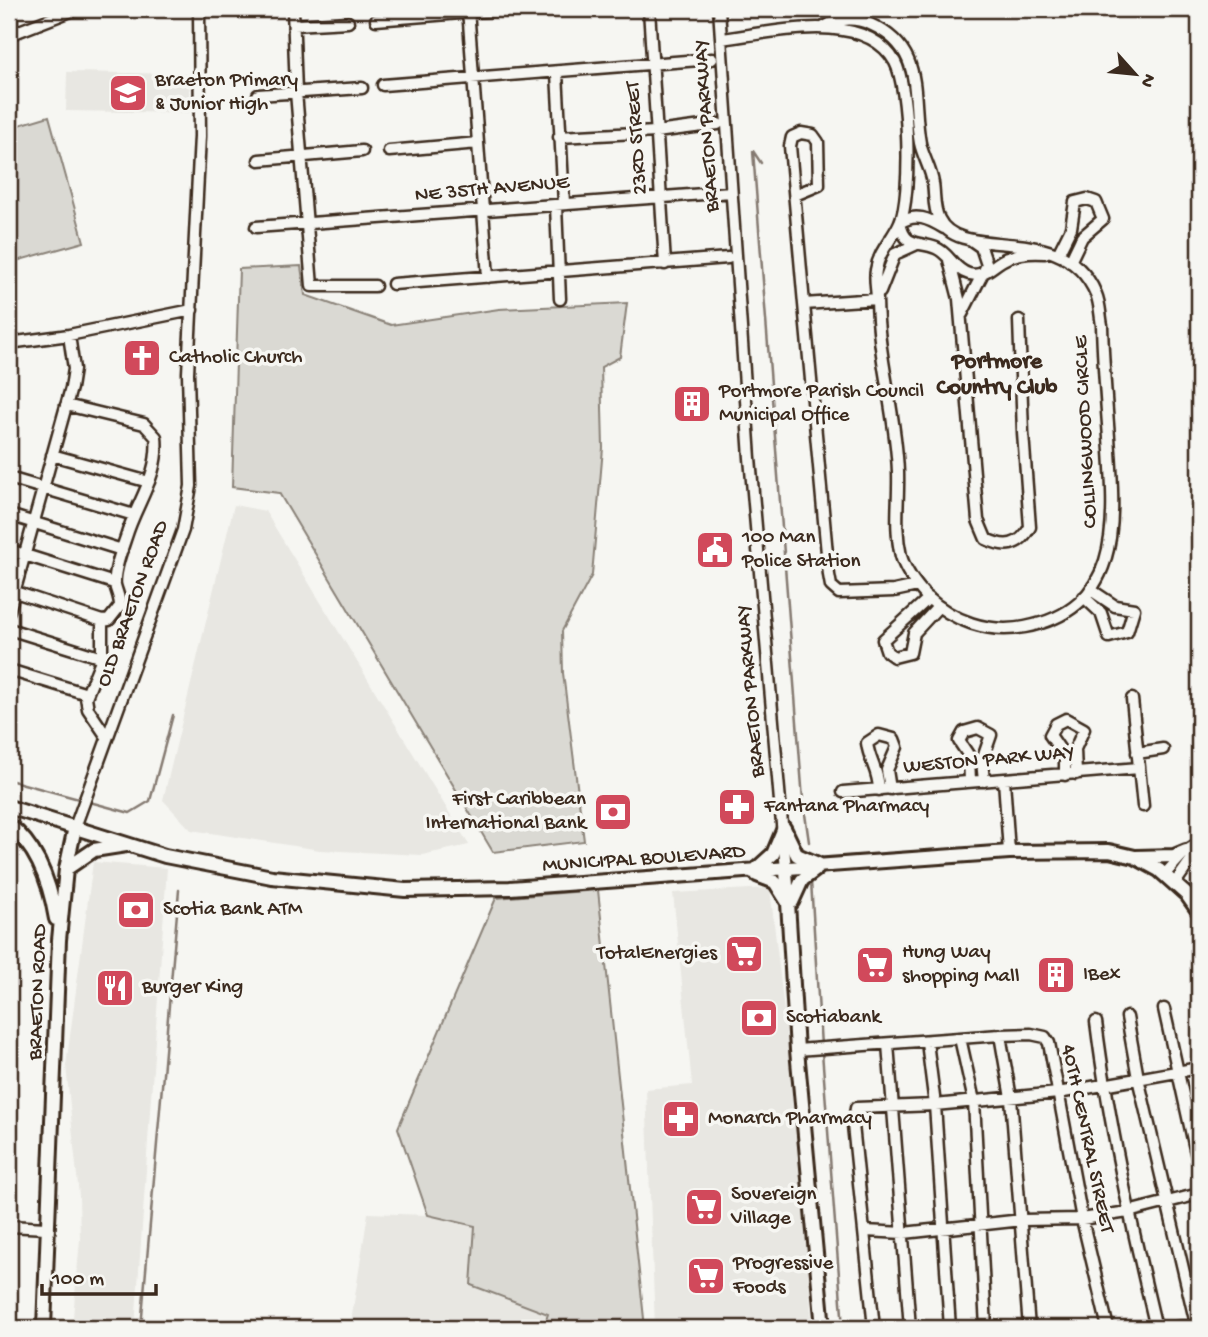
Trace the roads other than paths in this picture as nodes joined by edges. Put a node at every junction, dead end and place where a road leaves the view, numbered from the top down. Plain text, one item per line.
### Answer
1 (11, 9) edge
2 (76, 9) edge
3 (199, 9) edge
4 (293, 9) edge
5 (509, 9) edge
6 (649, 9) edge
7 (719, 9) edge
8 (469, 11) edge
9 (376, 20) dead end
10 (348, 22) dead end
11 (294, 25) junction
12 (824, 27) junction
13 (10, 34) edge
14 (722, 39) junction
15 (712, 59) dead end
16 (652, 64) junction
17 (557, 73) junction
18 (475, 80) junction
19 (383, 85) dead end
20 (362, 88) dead end
21 (296, 92) junction
22 (258, 95) dead end
23 (718, 124) dead end
24 (656, 132) junction
25 (559, 136) junction
26 (478, 143) junction
27 (362, 151) dead end
28 (389, 151) dead end
29 (301, 157) junction
30 (259, 160) dead end
31 (731, 192) junction
32 (794, 195) junction
33 (662, 197) junction
34 (560, 204) junction
35 (485, 211) junction
36 (306, 223) junction
37 (900, 223) junction
38 (256, 227) dead end
39 (945, 229) junction
40 (970, 240) junction
41 (915, 245) junction
42 (1058, 254) junction
43 (728, 258) dead end
44 (949, 260) junction
45 (1070, 262) junction
46 (665, 264) junction
47 (559, 272) junction
48 (982, 275) junction
49 (488, 276) junction
50 (393, 284) dead end
51 (375, 286) dead end
52 (560, 299) dead end
53 (877, 299) junction
54 (804, 304) junction
55 (192, 310) junction
56 (961, 318) junction
57 (1019, 320) dead end
58 (69, 335) junction
59 (9, 343) edge
60 (66, 405) junction
61 (52, 455) junction
62 (9, 478) edge
63 (149, 482) junction
64 (42, 489) junction
65 (9, 515) edge
66 (134, 515) junction
67 (33, 522) junction
68 (9, 550) edge
69 (122, 550) junction
70 (24, 555) junction
71 (114, 583) junction
72 (917, 586) junction
73 (12, 591) edge
74 (1088, 593) junction
75 (929, 598) junction
76 (938, 607) junction
77 (9, 611) edge
78 (102, 621) junction
79 (9, 629) edge
80 (102, 658) junction
81 (9, 670) edge
82 (87, 694) junction
83 (1132, 699) dead end
84 (107, 737) junction
85 (1163, 749) dead end
86 (1137, 753) junction
87 (1139, 768) junction
88 (1071, 774) junction
89 (1004, 780) junction
90 (970, 781) junction
91 (985, 781) junction
92 (884, 789) junction
93 (843, 792) dead end
94 (1143, 806) dead end
95 (9, 807) edge
96 (77, 821) junction
97 (9, 825) edge
98 (784, 828) junction
99 (1199, 843) edge
100 (126, 845) junction
101 (1193, 850) edge
102 (1009, 852) junction
103 (1135, 857) junction
104 (821, 866) junction
105 (66, 869) junction
106 (786, 870) junction
107 (752, 873) junction
108 (1170, 878) junction
109 (790, 908) junction
110 (1199, 912) edge
111 (59, 940) junction
112 (1164, 1009) dead end
113 (1128, 1017) dead end
114 (1096, 1023) dead end
115 (1000, 1035) junction
116 (960, 1038) junction
117 (927, 1042) junction
118 (888, 1044) junction
119 (797, 1050) junction
120 (1199, 1069) edge
121 (1176, 1072) junction
122 (1138, 1078) junction
123 (1104, 1087) junction
124 (1058, 1093) junction
125 (1011, 1098) junction
126 (974, 1101) junction
127 (935, 1105) junction
128 (892, 1106) junction
129 (1199, 1167) edge
130 (1199, 1195) edge
131 (1169, 1201) junction
132 (1128, 1212) junction
133 (1082, 1219) junction
134 (1022, 1220) junction
135 (9, 1226) edge
136 (980, 1226) junction
137 (47, 1228) junction
138 (943, 1230) junction
139 (865, 1231) junction
140 (904, 1233) junction
141 (1197, 1326) edge
142 (44, 1328) edge
143 (822, 1328) edge
144 (874, 1328) edge
145 (910, 1328) edge
146 (950, 1328) edge
147 (986, 1328) edge
148 (1029, 1328) edge
149 (1108, 1328) edge
150 (1156, 1328) edge
151 (1171, 1328) edge

1 - 13 street
2 - 13 street
3 - 55 street, OLD BRAETON ROAD
4 - 11 street
5 - 8 street
6 - 16 street, 23RD STREET
7 - 14 street, BRAETON PARKWAY
8 - 9 street
8 - 18 street
10 - 11 street
11 - 21 street
12 - 14 street
12 - 37 street, COLLINGWOOD CIRCLE
12 - 39 street
14 - 31 street, BRAETON PARKWAY
15 - 16 street
16 - 17 street
16 - 24 street, 23RD STREET
17 - 18 street
17 - 25 street
18 - 19 street
18 - 26 street
20 - 21 street
21 - 22 street
21 - 29 street
23 - 24 street
24 - 25 street
24 - 33 street, 23RD STREET
25 - 34 street
26 - 28 street
26 - 35 street
27 - 29 street
29 - 30 street
29 - 36 street
31 - 33 street, NE 35TH AVENUE
31 - 98 street, BRAETON PARKWAY
32 - 32 street
32 - 54 street
33 - 34 street, NE 35TH AVENUE
33 - 46 street, 23RD STREET
34 - 35 street, NE 35TH AVENUE
34 - 47 street
35 - 36 street, NE 35TH AVENUE
35 - 49 street
36 - 38 street, NE 35TH AVENUE
36 - 51 street
37 - 39 street, COLLINGWOOD CIRCLE
37 - 41 street
37 - 53 street, COLLINGWOOD CIRCLE
39 - 40 street, COLLINGWOOD CIRCLE
40 - 42 street, COLLINGWOOD CIRCLE
40 - 48 street
41 - 44 street
41 - 53 street, COLLINGWOOD CIRCLE
42 - 45 street, COLLINGWOOD CIRCLE
42 - 45 street
42 - 48 street
43 - 46 street
44 - 48 street
44 - 56 street
45 - 74 street, COLLINGWOOD CIRCLE
46 - 47 street
47 - 49 street
47 - 52 street
48 - 56 street
49 - 50 street
53 - 54 street
53 - 72 street, COLLINGWOOD CIRCLE
54 - 72 street
55 - 58 street
55 - 84 street, OLD BRAETON ROAD
56 - 57 street
58 - 59 street
58 - 60 street
60 - 61 street
60 - 63 street
61 - 63 street
61 - 64 street
62 - 64 street
63 - 66 street
64 - 66 street
64 - 67 street
65 - 67 street
66 - 69 street
67 - 69 street
67 - 70 street
68 - 70 street
69 - 71 street
70 - 71 street
70 - 73 street
71 - 78 street
72 - 75 street, COLLINGWOOD CIRCLE
73 - 77 street
73 - 78 street
74 - 74 street
74 - 76 street, COLLINGWOOD CIRCLE
75 - 76 street, COLLINGWOOD CIRCLE
75 - 76 street
78 - 80 street
79 - 80 street
80 - 82 street
81 - 82 street
82 - 84 street
83 - 86 street
84 - 96 street, OLD BRAETON ROAD
85 - 86 street
86 - 87 street
87 - 88 street, WESTON PARK WAY
87 - 94 street
88 - 88 street
88 - 89 street, WESTON PARK WAY
89 - 91 street, WESTON PARK WAY
89 - 102 street
90 - 91 street, WESTON PARK WAY
90 - 91 street
90 - 92 street, WESTON PARK WAY
92 - 92 street
92 - 93 street, WESTON PARK WAY
95 - 96 main road, MUNICIPAL BOULEVARD
96 - 100 main road, MUNICIPAL BOULEVARD
96 - 105 main road, BRAETON ROAD
97 - 111 main road
98 - 104 main road
98 - 106 street, BRAETON PARKWAY
98 - 107 main road
99 - 101 street
100 - 105 main road
100 - 107 main road, MUNICIPAL BOULEVARD
101 - 103 main road
101 - 108 street
102 - 103 main road, MUNICIPAL BOULEVARD
102 - 104 main road, MUNICIPAL BOULEVARD
103 - 108 main road, MUNICIPAL BOULEVARD
104 - 106 main road, MUNICIPAL BOULEVARD
104 - 109 main road
105 - 111 main road, BRAETON ROAD
106 - 107 main road, MUNICIPAL BOULEVARD
106 - 109 main road, BRAETON PARKWAY
107 - 109 main road
108 - 110 main road, MUNICIPAL BOULEVARD
109 - 119 main road, BRAETON PARKWAY
111 - 137 main road, BRAETON ROAD
112 - 121 street
113 - 122 street
114 - 123 street
115 - 116 street, 40TH CENTRAL STREET
115 - 124 street, 40TH CENTRAL STREET
115 - 125 street
116 - 117 street, 40TH CENTRAL STREET
116 - 126 street
117 - 118 street, 40TH CENTRAL STREET
117 - 127 street
118 - 119 street, 40TH CENTRAL STREET
118 - 128 street
119 - 143 main road, BRAETON PARKWAY
120 - 121 street
121 - 122 street
121 - 129 street
122 - 123 street
122 - 131 street
123 - 124 street
123 - 132 street
124 - 125 street
124 - 133 street, 40TH CENTRAL STREET
125 - 126 street
125 - 134 street
126 - 127 street
126 - 136 street
127 - 128 street
127 - 138 street
128 - 139 street
128 - 140 street
130 - 131 street
131 - 132 street
131 - 141 street
132 - 133 street
132 - 150 street
133 - 134 street
133 - 149 street, 40TH CENTRAL STREET
134 - 136 street
134 - 148 street
135 - 137 street
136 - 138 street
136 - 147 street
137 - 142 main road, BRAETON ROAD
138 - 140 street
138 - 146 street
139 - 140 street
139 - 144 street
140 - 145 street
141 - 151 street

